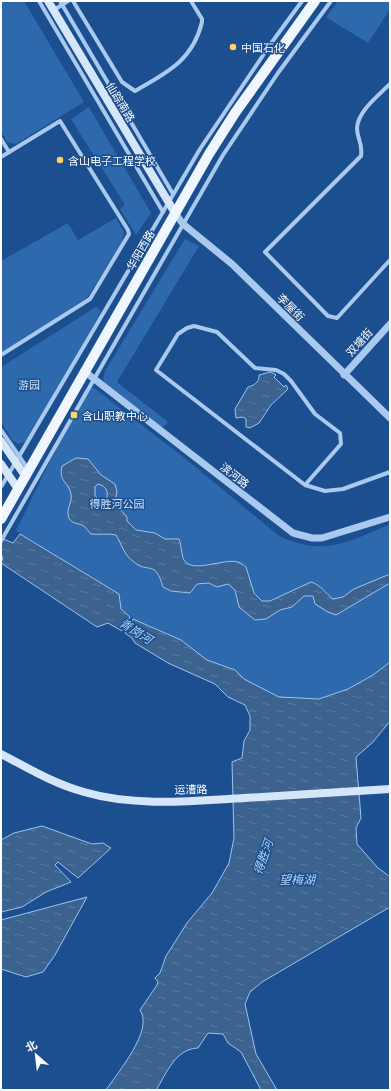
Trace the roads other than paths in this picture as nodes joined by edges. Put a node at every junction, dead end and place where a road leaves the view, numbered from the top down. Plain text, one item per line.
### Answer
1 (39, 1) edge
2 (48, 1) edge
3 (68, 1) edge
4 (72, 1) edge
5 (191, 1) edge
6 (302, 1) edge
7 (315, 1) edge
8 (331, 1) edge
9 (61, 3) edge
10 (54, 10) junction
11 (390, 84) edge
12 (1, 139) edge
13 (9, 152) junction
14 (1, 157) edge
15 (173, 194) junction
16 (168, 203) junction
17 (163, 212) junction
18 (175, 213) junction
19 (183, 224) junction
20 (390, 260) edge
21 (390, 324) edge
22 (1, 355) edge
23 (84, 371) junction
24 (344, 375) junction
25 (94, 379) junction
26 (390, 418) edge
27 (1, 430) edge
28 (1, 441) edge
29 (17, 459) junction
30 (1, 464) edge
31 (390, 472) edge
32 (8, 474) junction
33 (28, 474) junction
34 (305, 485) junction
35 (1, 487) edge
36 (18, 489) junction
37 (390, 517) edge
38 (1, 519) edge
39 (2, 539) edge
40 (1, 754) edge
41 (386, 790) edge

1 - 17 street
2 - 10 main road, 仙踪南路
3 - 9 street
4 - 5 street
6 - 15 street
7 - 18 main road, 华阳西路
8 - 19 street
9 - 10 street
9 - 15 street
10 - 16 main road, 仙踪南路
11 - 20 street
12 - 13 street
13 - 14 street
13 - 22 street
15 - 16 street
16 - 17 street
16 - 18 main road, 仙踪南路
17 - 29 street
18 - 19 street, 李屋街
18 - 23 main road, 华阳西路
19 - 24 street, 李屋街
19 - 25 street
21 - 24 street, 双塘街
23 - 25 street, 滨河路
23 - 33 main road, 华阳西路
24 - 26 street, 李屋街
25 - 37 street, 滨河路
25 - 39 street
27 - 29 street
28 - 29 main road
29 - 32 street
29 - 33 main road
30 - 32 main road
31 - 34 street
32 - 35 street
32 - 36 main road
33 - 36 main road, 华阳西路
34 - 34 street
36 - 38 main road, 华阳西路
40 - 41 main road, 运漕路

